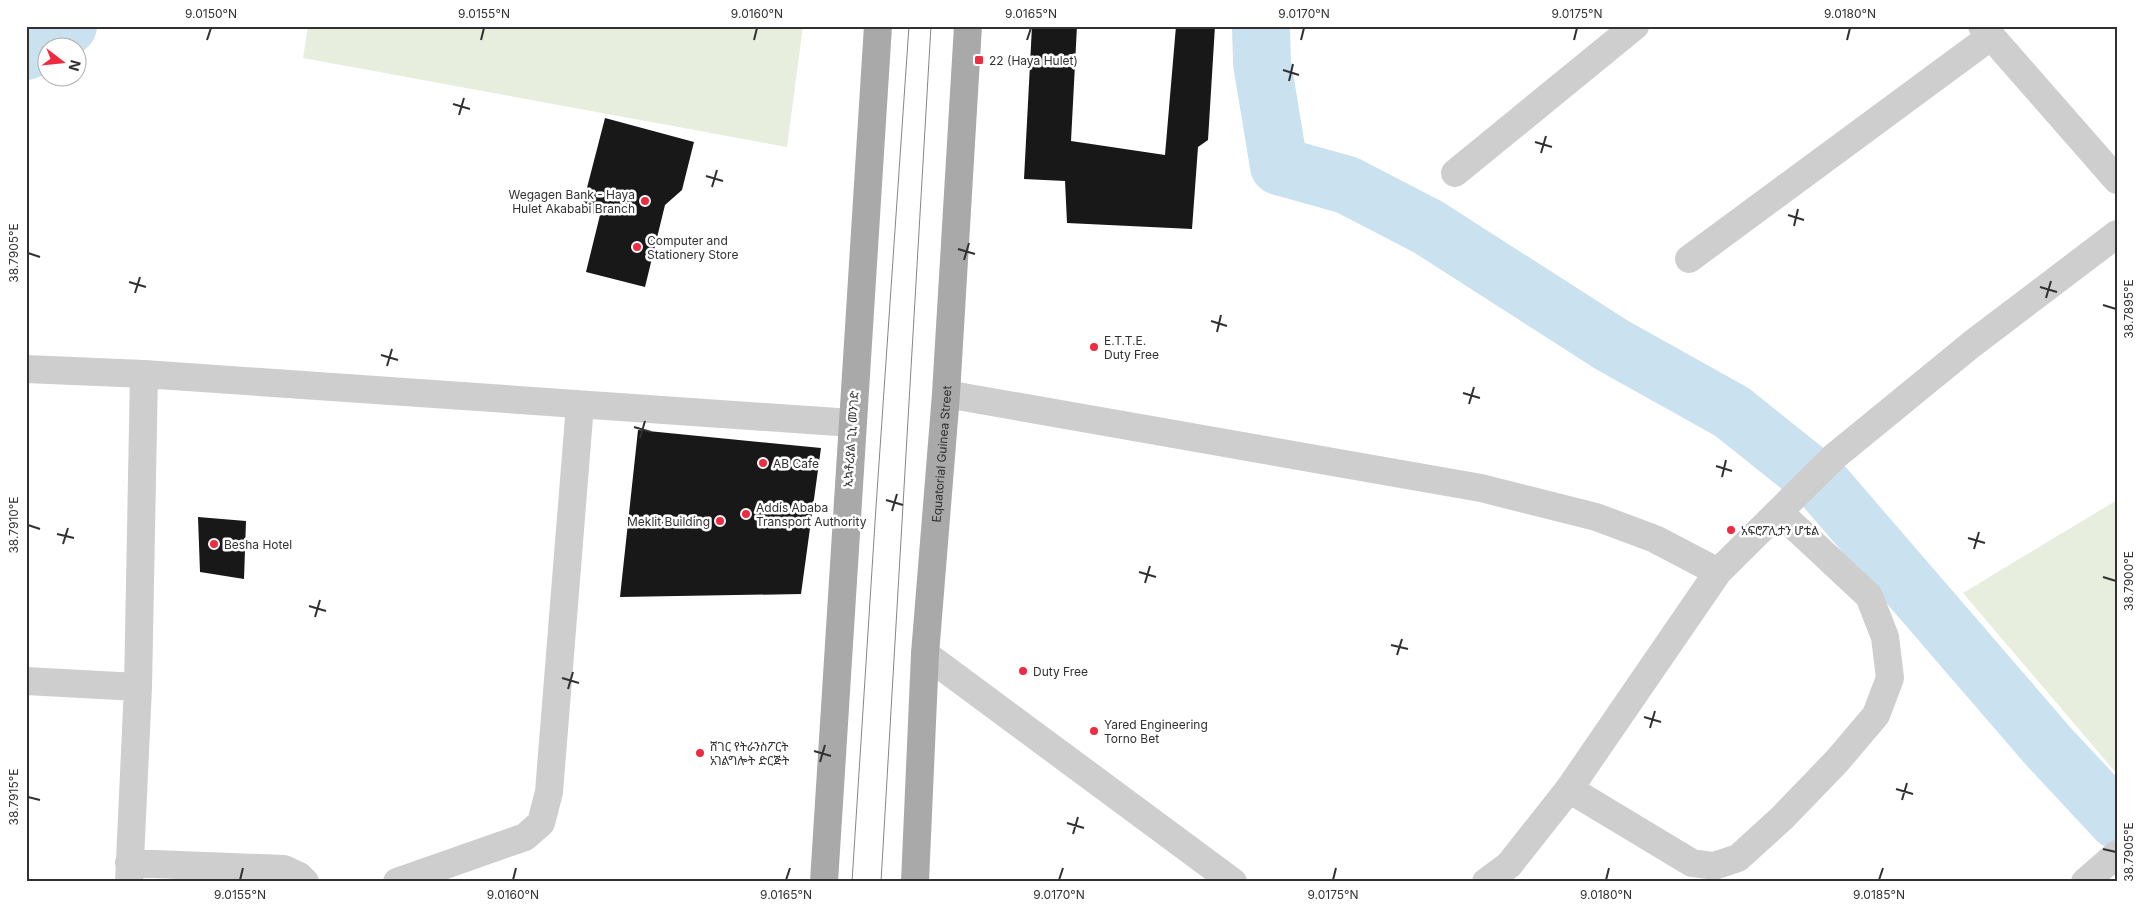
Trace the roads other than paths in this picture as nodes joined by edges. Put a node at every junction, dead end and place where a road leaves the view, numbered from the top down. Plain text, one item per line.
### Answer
1 (878, 26) edge
2 (968, 26) edge
3 (1635, 26) edge
4 (1986, 32) edge
5 (1455, 173) dead end
6 (2117, 180) edge
7 (2117, 234) edge
8 (1688, 259) dead end
9 (26, 370) edge
10 (144, 374) junction
11 (946, 394) junction
12 (580, 406) junction
13 (852, 423) junction
14 (1788, 503) junction
15 (1718, 572) junction
16 (925, 654) junction
17 (26, 681) edge
18 (138, 687) junction
19 (1569, 789) junction
20 (2117, 854) edge
21 (129, 872) edge
22 (1515, 874) edge
23 (305, 882) edge
24 (397, 882) edge
25 (824, 882) edge
26 (915, 882) edge
27 (1233, 882) edge
28 (1486, 882) edge
29 (2085, 882) edge

1 - 13 main road, ኢኳቶሪያል ጊኒ መንገድ
2 - 11 main road, Equatorial Guinea Street
3 - 5 street
4 - 6 street
4 - 8 street
7 - 14 street
9 - 10 street
10 - 12 street
10 - 18 street
11 - 15 street
11 - 16 main road, Equatorial Guinea Street
12 - 13 street
12 - 24 street
13 - 25 main road, ኢኳቶሪያል ጊኒ መንገድ
14 - 15 street
14 - 19 street
15 - 19 street
16 - 26 main road, Equatorial Guinea Street
16 - 27 street
17 - 18 street
18 - 21 street
19 - 22 street
20 - 29 street
21 - 23 street
22 - 28 street

